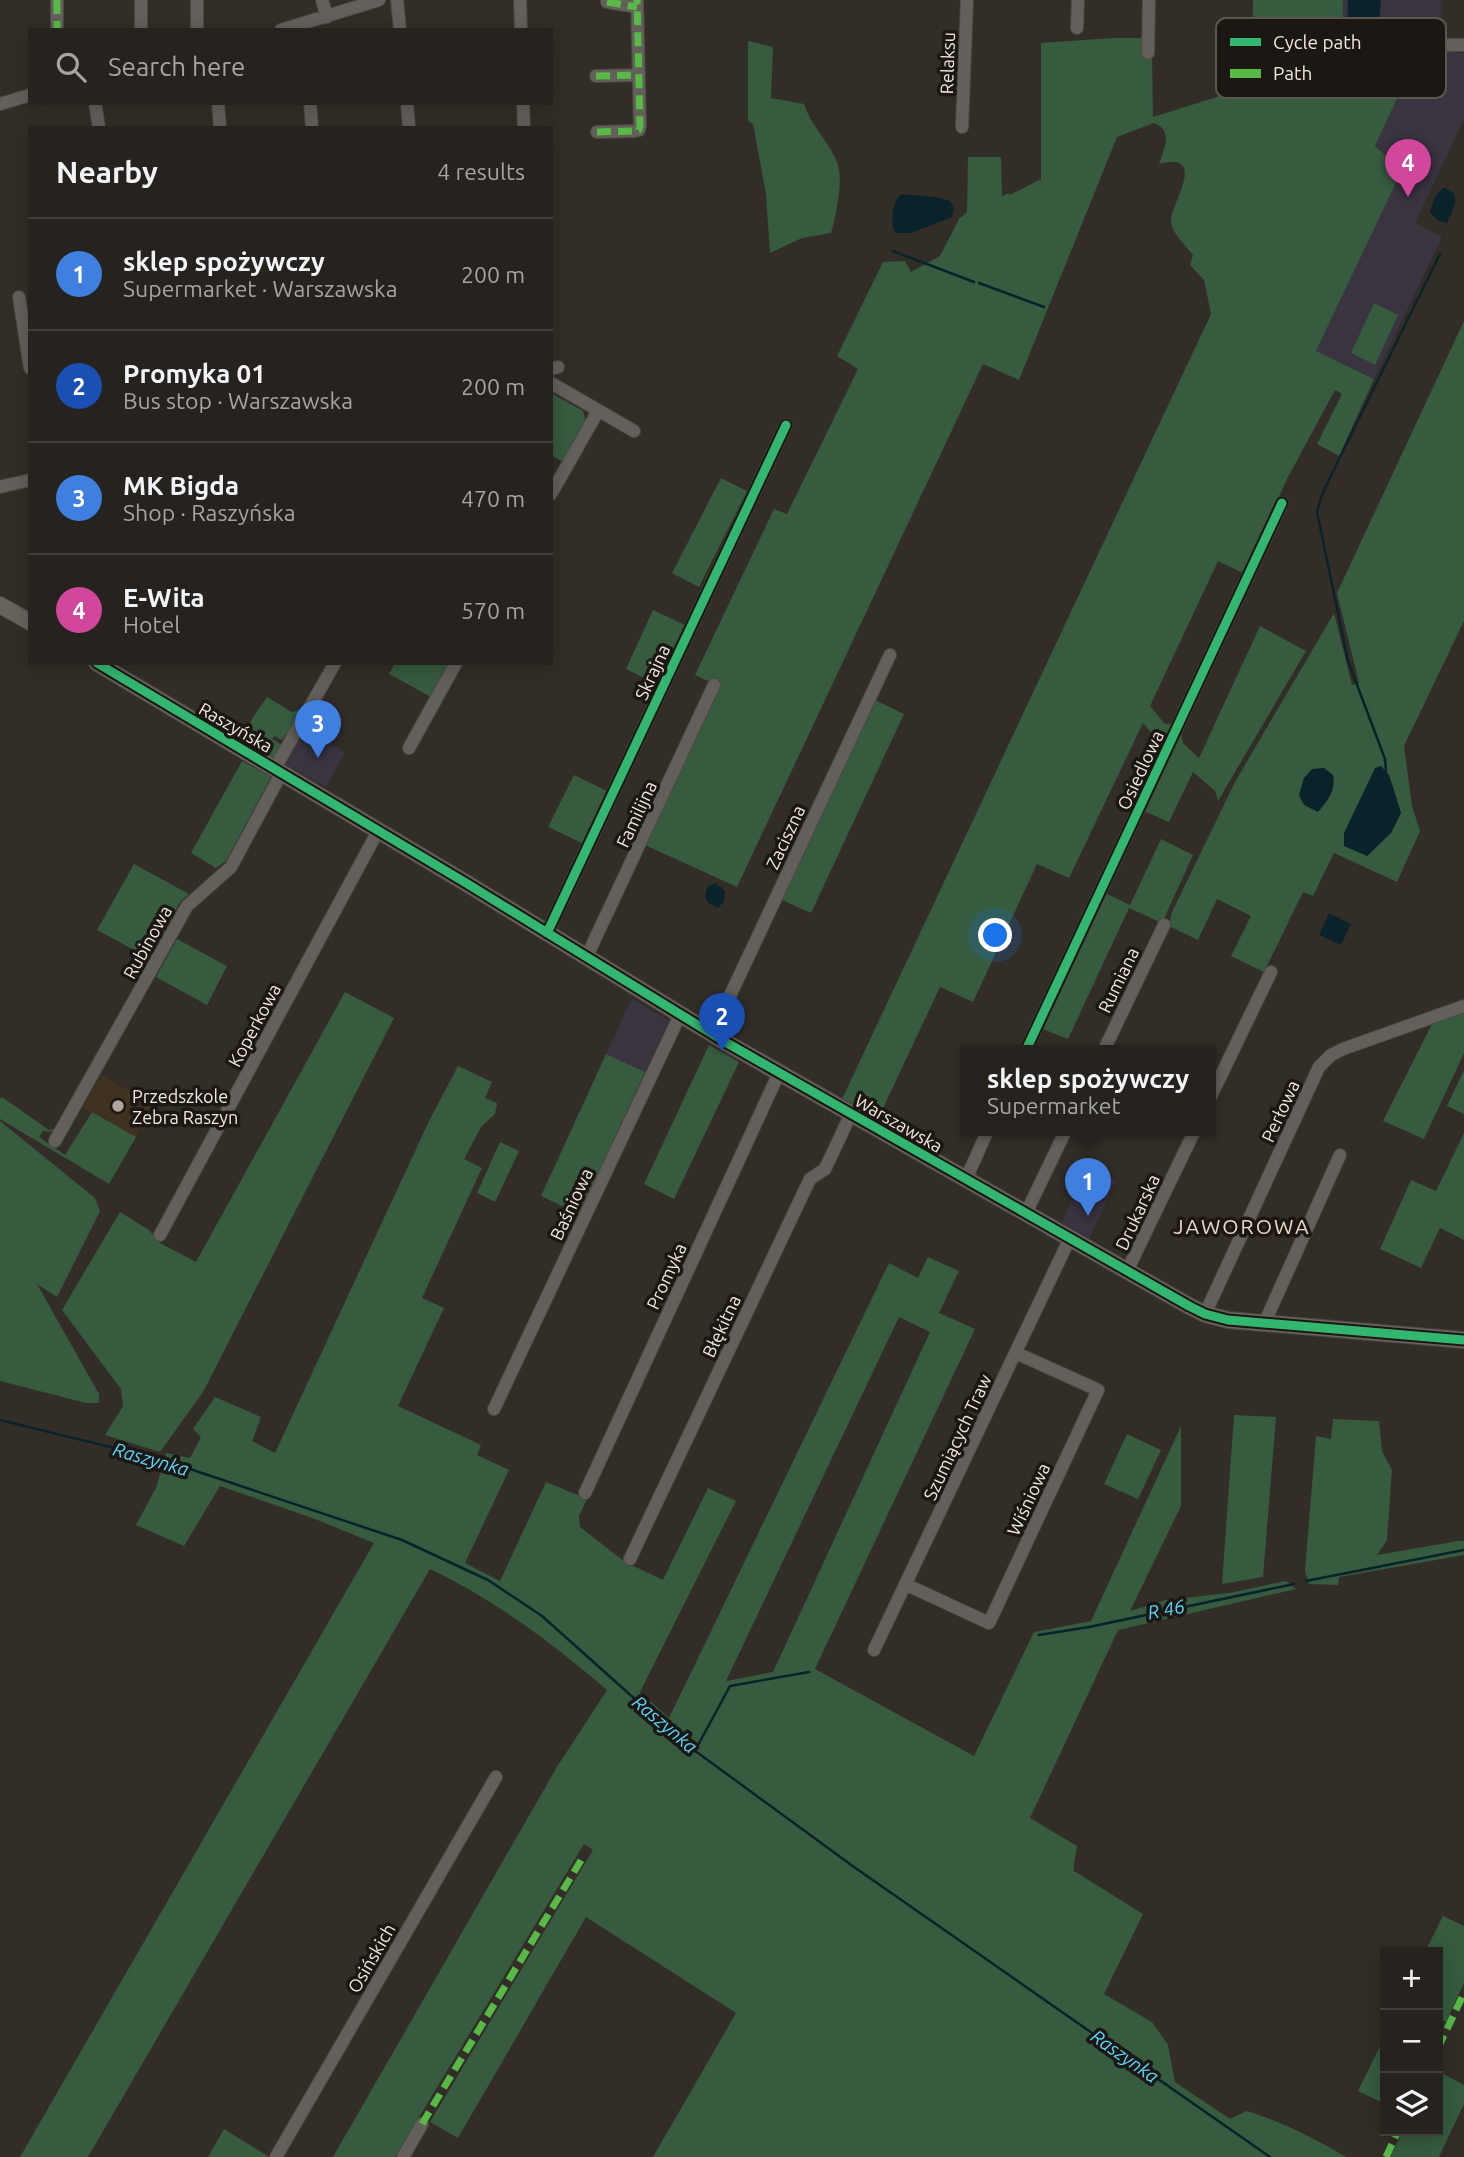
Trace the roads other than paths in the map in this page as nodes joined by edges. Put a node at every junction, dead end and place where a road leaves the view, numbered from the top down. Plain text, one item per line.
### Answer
1 (57, 0) edge
2 (141, 0) edge
3 (197, 0) edge
4 (322, 0) edge
5 (379, 0) edge
6 (397, 0) edge
7 (520, 0) edge
8 (967, 0) edge
9 (1078, 0) edge
10 (1149, 0) edge
11 (607, 2) edge
12 (637, 4) edge
13 (327, 17) junction
14 (302, 27) edge
15 (1077, 27) dead end
16 (57, 28) edge
17 (141, 28) edge
18 (197, 28) edge
19 (400, 28) edge
20 (521, 28) edge
21 (1446, 45) dead end
22 (1464, 45) edge
23 (1148, 53) dead end
24 (638, 75) junction
25 (596, 76) dead end
26 (28, 96) edge
27 (0, 104) edge
28 (95, 105) edge
29 (218, 105) edge
30 (310, 105) edge
31 (407, 105) edge
32 (523, 105) edge
33 (99, 126) edge
34 (220, 126) edge
35 (312, 126) edge
36 (409, 126) edge
37 (524, 126) edge
38 (962, 127) dead end
39 (597, 132) dead end
40 (19, 297) dead end
41 (28, 355) edge
42 (553, 384) edge
43 (598, 411) junction
44 (786, 425) dead end
45 (634, 430) dead end
46 (28, 480) edge
47 (0, 486) edge
48 (553, 490) edge
49 (1282, 503) dead end
50 (0, 605) edge
51 (28, 621) edge
52 (890, 654) dead end
53 (100, 665) edge
54 (334, 665) edge
55 (455, 665) edge
56 (714, 685) dead end
57 (409, 748) dead end
58 (279, 770) junction
59 (378, 831) junction
60 (466, 883) joint
61 (1164, 925) dead end
62 (547, 933) junction
63 (587, 956) junction
64 (1271, 972) dead end
65 (1464, 1006) edge
66 (680, 1015) junction
67 (712, 1034) junction
68 (1028, 1045) edge
69 (1106, 1045) edge
70 (779, 1073) junction
71 (1216, 1086) edge
72 (851, 1114) junction
73 (985, 1136) edge
74 (1063, 1136) edge
75 (1192, 1136) edge
76 (55, 1141) dead end
77 (1340, 1155) dead end
78 (966, 1179) junction
79 (1026, 1213) junction
80 (160, 1235) dead end
81 (1070, 1238) junction
82 (1128, 1271) junction
83 (1205, 1314) junction
84 (1264, 1324) junction
85 (1464, 1340) edge
86 (1016, 1353) junction
87 (494, 1409) dead end
88 (585, 1493) dead end
89 (630, 1559) dead end
90 (906, 1584) junction
91 (874, 1650) dead end
92 (496, 1777) dead end
93 (422, 2124) dead end
94 (276, 2157) edge
95 (403, 2157) edge

1 - 16 street
2 - 17 street
3 - 18 street
4 - 13 street
5 - 13 street
6 - 19 street
7 - 20 street
8 - 38 street, Relaksu
9 - 15 street
10 - 23 street
11 - 12 street
12 - 24 street
13 - 14 street
21 - 22 street
24 - 25 street
24 - 39 street
26 - 27 street
28 - 33 street
29 - 34 street
30 - 35 street
31 - 36 street
32 - 37 street
40 - 41 street
42 - 43 street
43 - 45 street
43 - 48 street
44 - 62 street, Skrajna
46 - 47 street
49 - 68 street, Osiedlowa
50 - 51 street
52 - 67 street, Zaciszna
53 - 58 street, Raszyńska
54 - 58 street, Rubinowa
55 - 57 street
56 - 63 street, Familijna
58 - 59 street, Raszyńska
58 - 76 street, Rubinowa
59 - 60 street, Raszyńska
59 - 80 street, Koperkowa
60 - 62 street, Warszawska
61 - 69 street, Rumiana
62 - 63 street, Warszawska
63 - 66 street, Warszawska
64 - 71 street
65 - 83 street, Perłowa
66 - 67 street, Warszawska
66 - 87 street, Baśniowa
67 - 70 street, Warszawska
70 - 72 street, Warszawska
70 - 88 street, Promyka
72 - 78 street, Warszawska
72 - 89 street, Błękitna
73 - 78 street
74 - 79 street
75 - 82 street, Drukarska
77 - 84 street
78 - 79 street, Warszawska
79 - 81 street, Warszawska
81 - 82 street, Warszawska
81 - 86 street, Szumiących Traw
82 - 83 street, Warszawska
83 - 84 street, Warszawska
84 - 85 street, Warszawska
86 - 90 street, Szumiących Traw
86 - 90 street, Wiśniowa
90 - 91 street, Szumiących Traw
92 - 94 street, Osińskich
93 - 95 street

